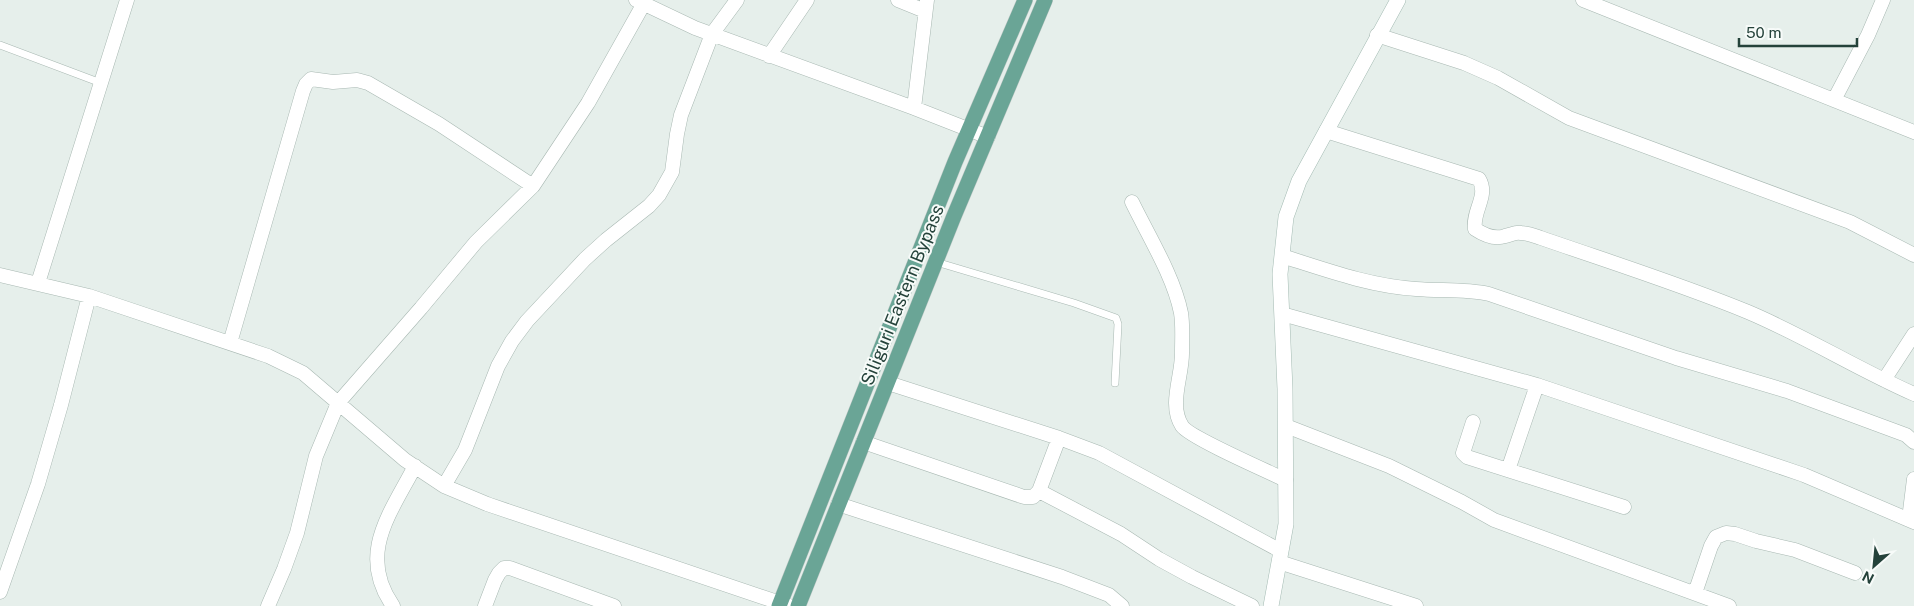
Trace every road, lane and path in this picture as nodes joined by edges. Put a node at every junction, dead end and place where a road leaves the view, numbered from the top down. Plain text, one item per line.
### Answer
1 (127, 0) edge
2 (736, 0) edge
3 (807, 0) edge
4 (898, 0) edge
5 (1045, 0) edge
6 (1398, 0) edge
7 (1583, 0) edge
8 (1883, 0) edge
9 (648, 4) edge
10 (1024, 4) edge
11 (926, 6) edge
12 (712, 34) junction
13 (1377, 35) junction
14 (0, 45) edge
15 (769, 56) junction
16 (101, 83) junction
17 (1834, 100) junction
18 (914, 108) junction
19 (970, 130) junction
20 (1326, 131) junction
21 (1914, 132) edge
22 (988, 137) junction
23 (533, 186) junction
24 (1132, 202) dead end
25 (1914, 255) edge
26 (1282, 256) junction
27 (936, 262) junction
28 (0, 275) edge
29 (38, 283) junction
30 (89, 296) junction
31 (1282, 314) junction
32 (1914, 334) edge
33 (230, 343) junction
34 (1884, 380) junction
35 (888, 382) junction
36 (1115, 383) dead end
37 (1537, 385) junction
38 (1914, 394) edge
39 (338, 403) junction
40 (1473, 422) dead end
41 (1286, 426) junction
42 (373, 432) dead end
43 (1059, 438) junction
44 (863, 442) junction
45 (1914, 442) edge
46 (410, 463) junction
47 (1508, 470) junction
48 (1914, 479) edge
49 (1286, 480) junction
50 (444, 486) junction
51 (1039, 491) junction
52 (838, 504) junction
53 (1624, 507) dead end
54 (1911, 521) edge
55 (1280, 556) junction
56 (1855, 573) dead end
57 (0, 590) edge
58 (1695, 593) junction
59 (783, 605) edge
60 (268, 606) edge
61 (393, 606) edge
62 (485, 606) edge
63 (614, 606) edge
64 (798, 606) edge
65 (1122, 606) edge
66 (1252, 606) edge
67 (1271, 606) edge
68 (1416, 606) edge
69 (1729, 606) edge

1 - 16 street
2 - 12 street
3 - 15 street
4 - 11 street
5 - 22 main road, Siliguri Eastern Bypass
6 - 13 street
7 - 17 street
8 - 17 street
9 - 12 street
9 - 23 street
10 - 19 main road, Siliguri Eastern Bypass
11 - 18 street
12 - 15 street
12 - 50 street
13 - 20 street
13 - 25 street
14 - 16 lane
15 - 18 street
16 - 29 street
17 - 21 street
18 - 19 street
19 - 22 street
19 - 59 main road, Siliguri Eastern Bypass
20 - 26 street
20 - 34 street
22 - 27 main road, Siliguri Eastern Bypass
23 - 33 street
23 - 39 street
24 - 49 street
26 - 31 street
26 - 45 street
27 - 35 main road, Siliguri Eastern Bypass
27 - 36 lane
28 - 29 street
29 - 30 street
30 - 33 street
30 - 57 street
31 - 37 street
31 - 41 street
32 - 34 street
33 - 39 street
34 - 38 street
35 - 43 street
35 - 44 main road, Siliguri Eastern Bypass
37 - 47 street
37 - 54 street
39 - 46 street
39 - 60 street
40 - 47 street
41 - 49 street
41 - 58 street
42 - 46 street
43 - 51 street
43 - 55 street
44 - 51 street
44 - 52 main road, Siliguri Eastern Bypass
46 - 50 street
46 - 61 street
47 - 53 street
48 - 54 street
49 - 55 street
50 - 59 street
51 - 66 street
52 - 64 main road, Siliguri Eastern Bypass
52 - 65 street
55 - 67 street
55 - 68 street
56 - 58 street
58 - 69 street
62 - 63 street

